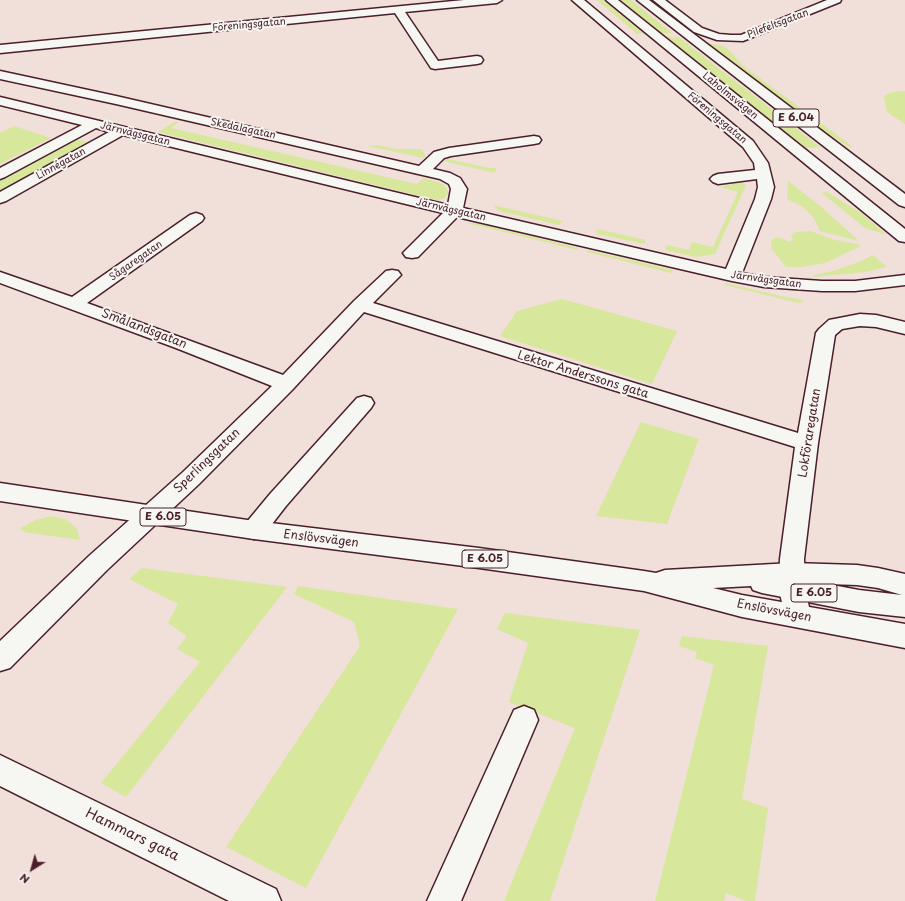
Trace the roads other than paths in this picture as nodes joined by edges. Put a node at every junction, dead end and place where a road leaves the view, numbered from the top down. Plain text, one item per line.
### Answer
1 (497, 0) edge
2 (577, 0) edge
3 (611, 0) edge
4 (642, 0) edge
5 (658, 0) edge
6 (836, 0) edge
7 (455, 2) edge
8 (328, 3) dead end
9 (398, 10) junction
10 (335, 16) junction
11 (0, 48) edge
12 (477, 60) dead end
13 (0, 75) edge
14 (0, 101) edge
15 (142, 107) junction
16 (121, 123) junction
17 (94, 124) junction
18 (534, 140) dead end
19 (423, 170) junction
20 (0, 174) edge
21 (764, 174) junction
22 (718, 179) dead end
23 (0, 198) edge
24 (905, 202) edge
25 (454, 211) junction
26 (196, 218) dead end
27 (905, 237) edge
28 (412, 253) dead end
29 (392, 275) dead end
30 (732, 276) junction
31 (0, 277) edge
32 (905, 280) edge
33 (75, 303) junction
34 (360, 305) junction
35 (905, 328) edge
36 (286, 384) junction
37 (364, 403) dead end
38 (807, 443) junction
39 (0, 492) edge
40 (149, 515) junction
41 (254, 530) junction
42 (644, 581) junction
43 (792, 581) junction
44 (905, 585) edge
45 (905, 606) edge
46 (798, 616) junction
47 (905, 636) edge
48 (0, 659) edge
49 (524, 720) dead end
50 (0, 770) edge
51 (264, 901) edge
52 (444, 901) edge

1 - 7 main road, Föreningsgatan
2 - 21 main road, Föreningsgatan
3 - 27 main road, Laholmsvägen / E 6.04
4 - 24 main road, Laholmsvägen / E 6.04
5 - 6 main road, Pilefeltsgatan
7 - 9 main road, Föreningsgatan
8 - 10 main road
9 - 10 main road, Föreningsgatan
9 - 12 main road
10 - 11 main road, Föreningsgatan
13 - 15 main road, Skedalagatan
14 - 17 main road, Järnvägsgatan
15 - 16 main road, Linnégatan
15 - 19 main road, Skedalagatan
16 - 17 main road, Järnvägsgatan
16 - 23 main road, Linnégatan
16 - 25 main road, Järnvägsgatan
17 - 20 main road, Linnégatan
18 - 19 main road
19 - 25 main road, Skedalagatan
21 - 22 main road
21 - 30 main road, Föreningsgatan
25 - 28 main road
25 - 30 main road, Järnvägsgatan
26 - 33 main road, Sågaregatan
29 - 34 main road, Sperlingsgatan
30 - 32 main road, Järnvägsgatan
31 - 33 main road, Smålandsgatan
33 - 36 main road, Smålandsgatan
34 - 36 main road, Sperlingsgatan
34 - 38 main road, Lektor Anderssons gata
35 - 38 main road, Lokföraregatan
36 - 40 main road, Sperlingsgatan
37 - 41 main road
38 - 43 main road, Lokföraregatan
39 - 40 main road, Enslövsvägen / E 6.05
40 - 41 main road, Enslövsvägen / E 6.05
40 - 48 main road, Sperlingsgatan
41 - 42 main road, Enslövsvägen / E 6.05
42 - 43 main road, Enslövsvägen / E 6.05
42 - 46 main road, Enslövsvägen / E 6.05
43 - 44 main road, Enslövsvägen / E 6.05
43 - 45 main road, Enslövsvägen / E 6.05
43 - 46 main road, Lokföraregatan
46 - 47 main road, Enslövsvägen / E 6.05
49 - 52 main road
50 - 51 main road, Hammars gata

